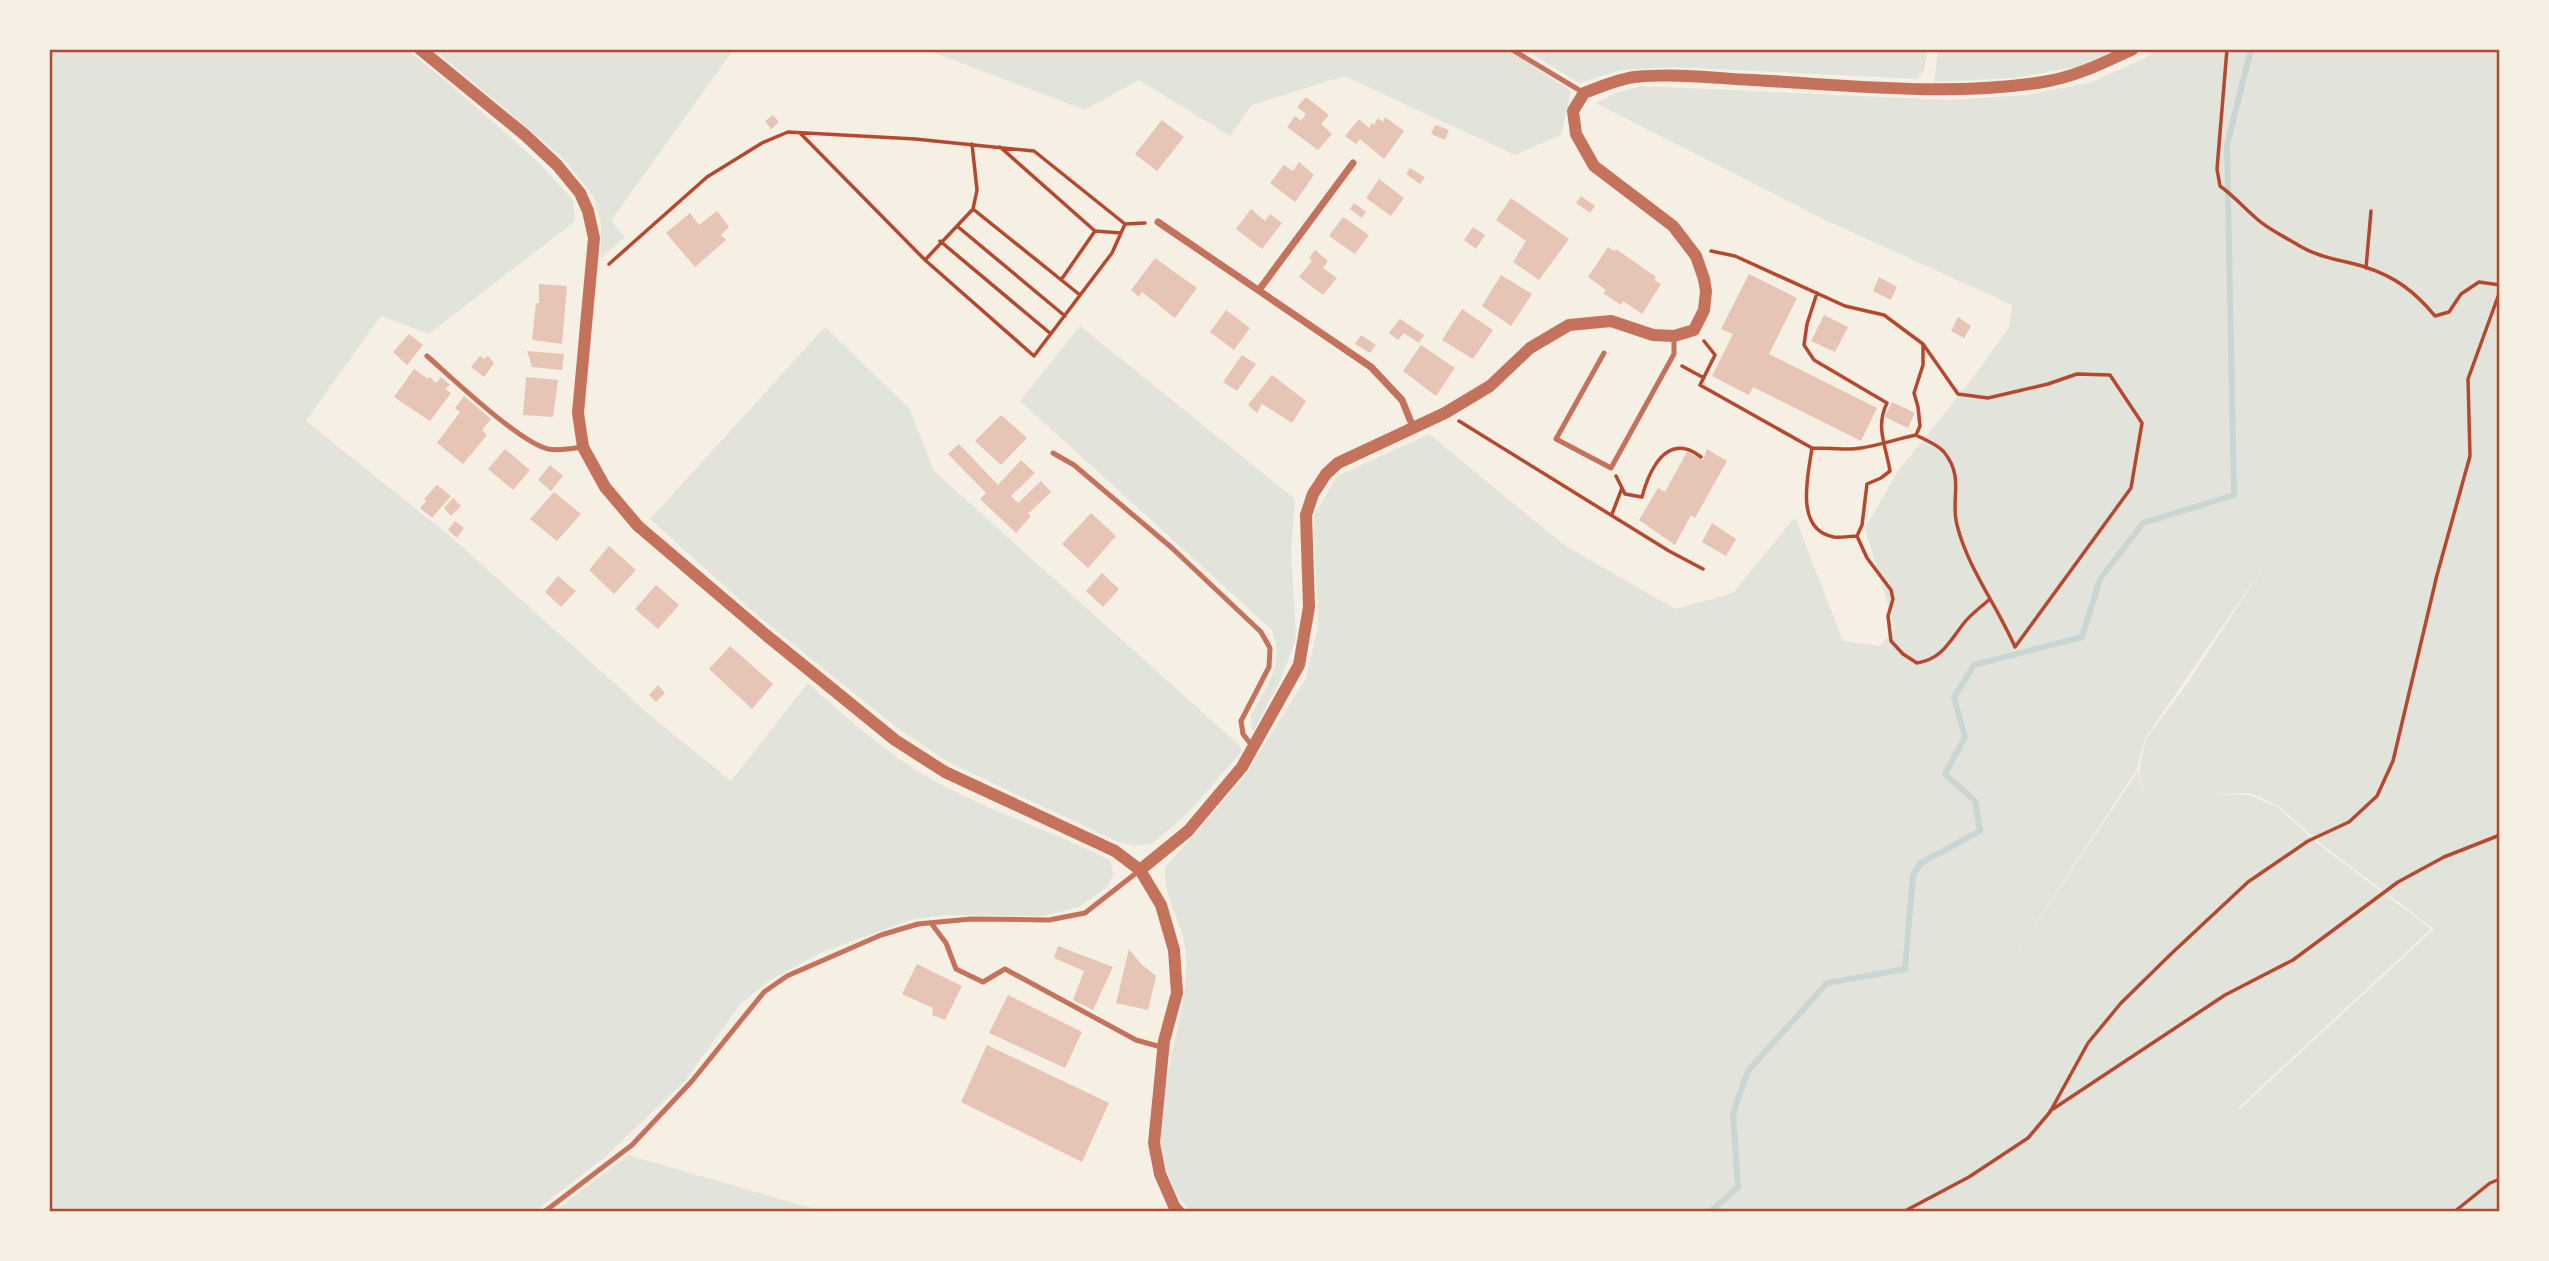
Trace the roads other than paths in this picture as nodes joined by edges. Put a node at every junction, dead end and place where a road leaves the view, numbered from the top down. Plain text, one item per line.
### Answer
1 (420, 49) edge
2 (1511, 49) edge
3 (2133, 49) edge
4 (1584, 93) junction
5 (1353, 163) dead end
6 (1158, 222) road end
7 (1259, 290) junction
8 (1674, 336) junction
9 (1604, 353) dead end
10 (428, 356) dead end
11 (1413, 427) junction
12 (583, 447) junction
13 (1053, 453) dead end
14 (1252, 747) junction
15 (1140, 870) junction
16 (931, 923) junction
17 (1163, 1048) junction
18 (544, 1212) edge
19 (1179, 1212) edge

1 - 12 street
2 - 4 lane
3 - 4 street
4 - 8 street
5 - 7 street
6 - 7 street
7 - 11 street
8 - 9 lane
8 - 11 street
10 - 12 lane
11 - 14 street
12 - 15 street
13 - 14 lane
14 - 15 street
15 - 16 lane
15 - 17 street
16 - 17 lane
16 - 18 lane
17 - 19 street

